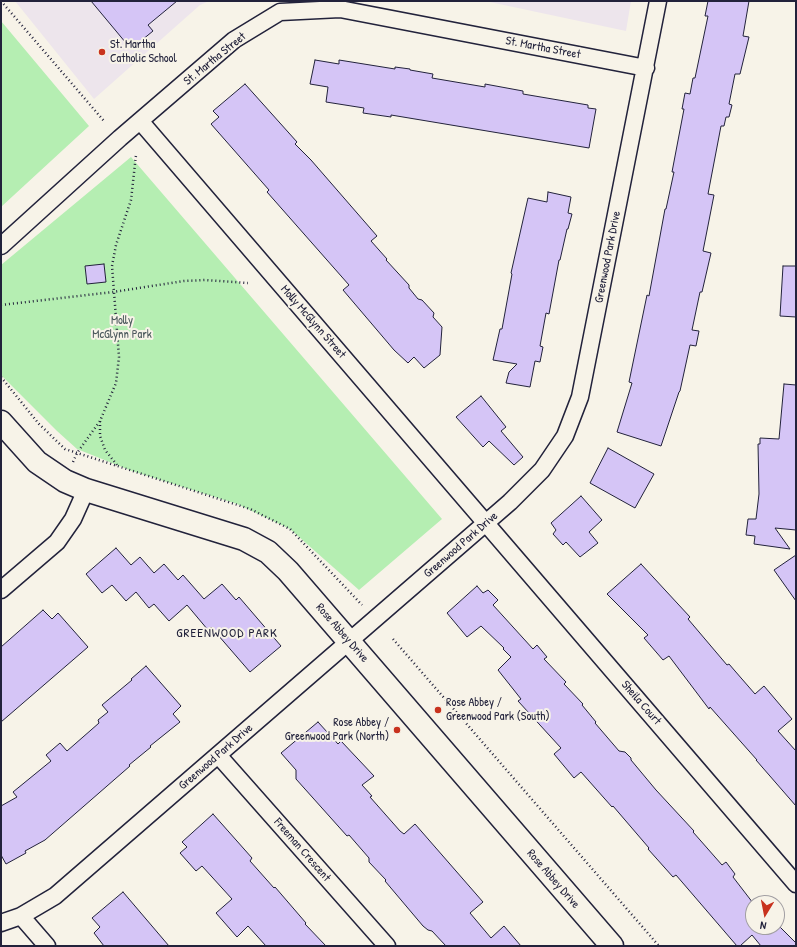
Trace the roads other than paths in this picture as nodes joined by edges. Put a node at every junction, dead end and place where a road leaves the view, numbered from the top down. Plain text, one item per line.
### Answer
1 (658, 1) edge
2 (646, 68) junction
3 (140, 122) junction
4 (1, 246) edge
5 (1, 422) edge
6 (86, 490) junction
7 (486, 523) junction
8 (1, 590) edge
9 (349, 642) junction
10 (218, 754) junction
11 (796, 884) edge
12 (21, 916) junction
13 (1, 923) edge
14 (47, 946) edge
15 (387, 946) edge
16 (612, 946) edge

1 - 2 street, Greenwood Park Drive
2 - 3 street, St. Martha Street
2 - 7 street, Greenwood Park Drive
3 - 4 street, St. Martha Street
3 - 7 street, Molly McGlynn Street
5 - 6 street, Rose Abbey Drive
6 - 8 street
6 - 9 street, Rose Abbey Drive
7 - 9 street, Greenwood Park Drive
7 - 11 street, Sheila Court
9 - 10 street, Greenwood Park Drive
9 - 16 street, Rose Abbey Drive
10 - 12 street, Greenwood Park Drive
10 - 15 street, Freeman Crescent
12 - 13 street, Greenwood Park Drive
12 - 14 street

